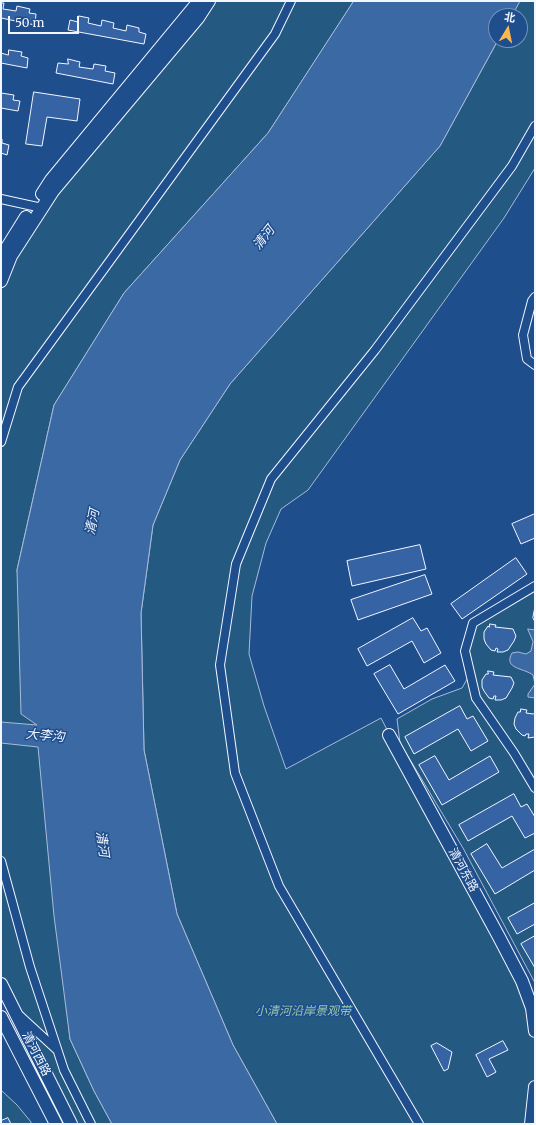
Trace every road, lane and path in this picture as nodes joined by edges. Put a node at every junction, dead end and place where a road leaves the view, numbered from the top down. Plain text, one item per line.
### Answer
1 (199, 1) edge
2 (209, 1) edge
3 (291, 1) edge
4 (535, 126) edge
5 (1, 199) edge
6 (38, 206) junction
7 (1, 257) edge
8 (1, 281) edge
9 (535, 296) edge
10 (535, 365) edge
11 (1, 442) edge
12 (535, 586) edge
13 (389, 735) dead end
14 (535, 788) edge
15 (1, 861) edge
16 (1, 984) edge
17 (15, 1011) junction
18 (533, 1011) edge
19 (1, 1017) edge
20 (535, 1031) edge
21 (57, 1050) junction
22 (535, 1087) edge
23 (53, 1123) edge
24 (71, 1124) edge
25 (91, 1124) edge
26 (419, 1124) edge
27 (531, 1124) edge

1 - 6 main road
2 - 6 main road
3 - 11 street
4 - 26 street
5 - 6 street
6 - 7 main road
6 - 8 main road
9 - 10 street
12 - 14 street
13 - 18 main road, 清河东路
15 - 21 street
16 - 17 main road, 清河西路
17 - 21 street
17 - 24 main road, 清河西路
18 - 20 main road, 清河东路
19 - 23 main road
21 - 25 street
22 - 27 main road

